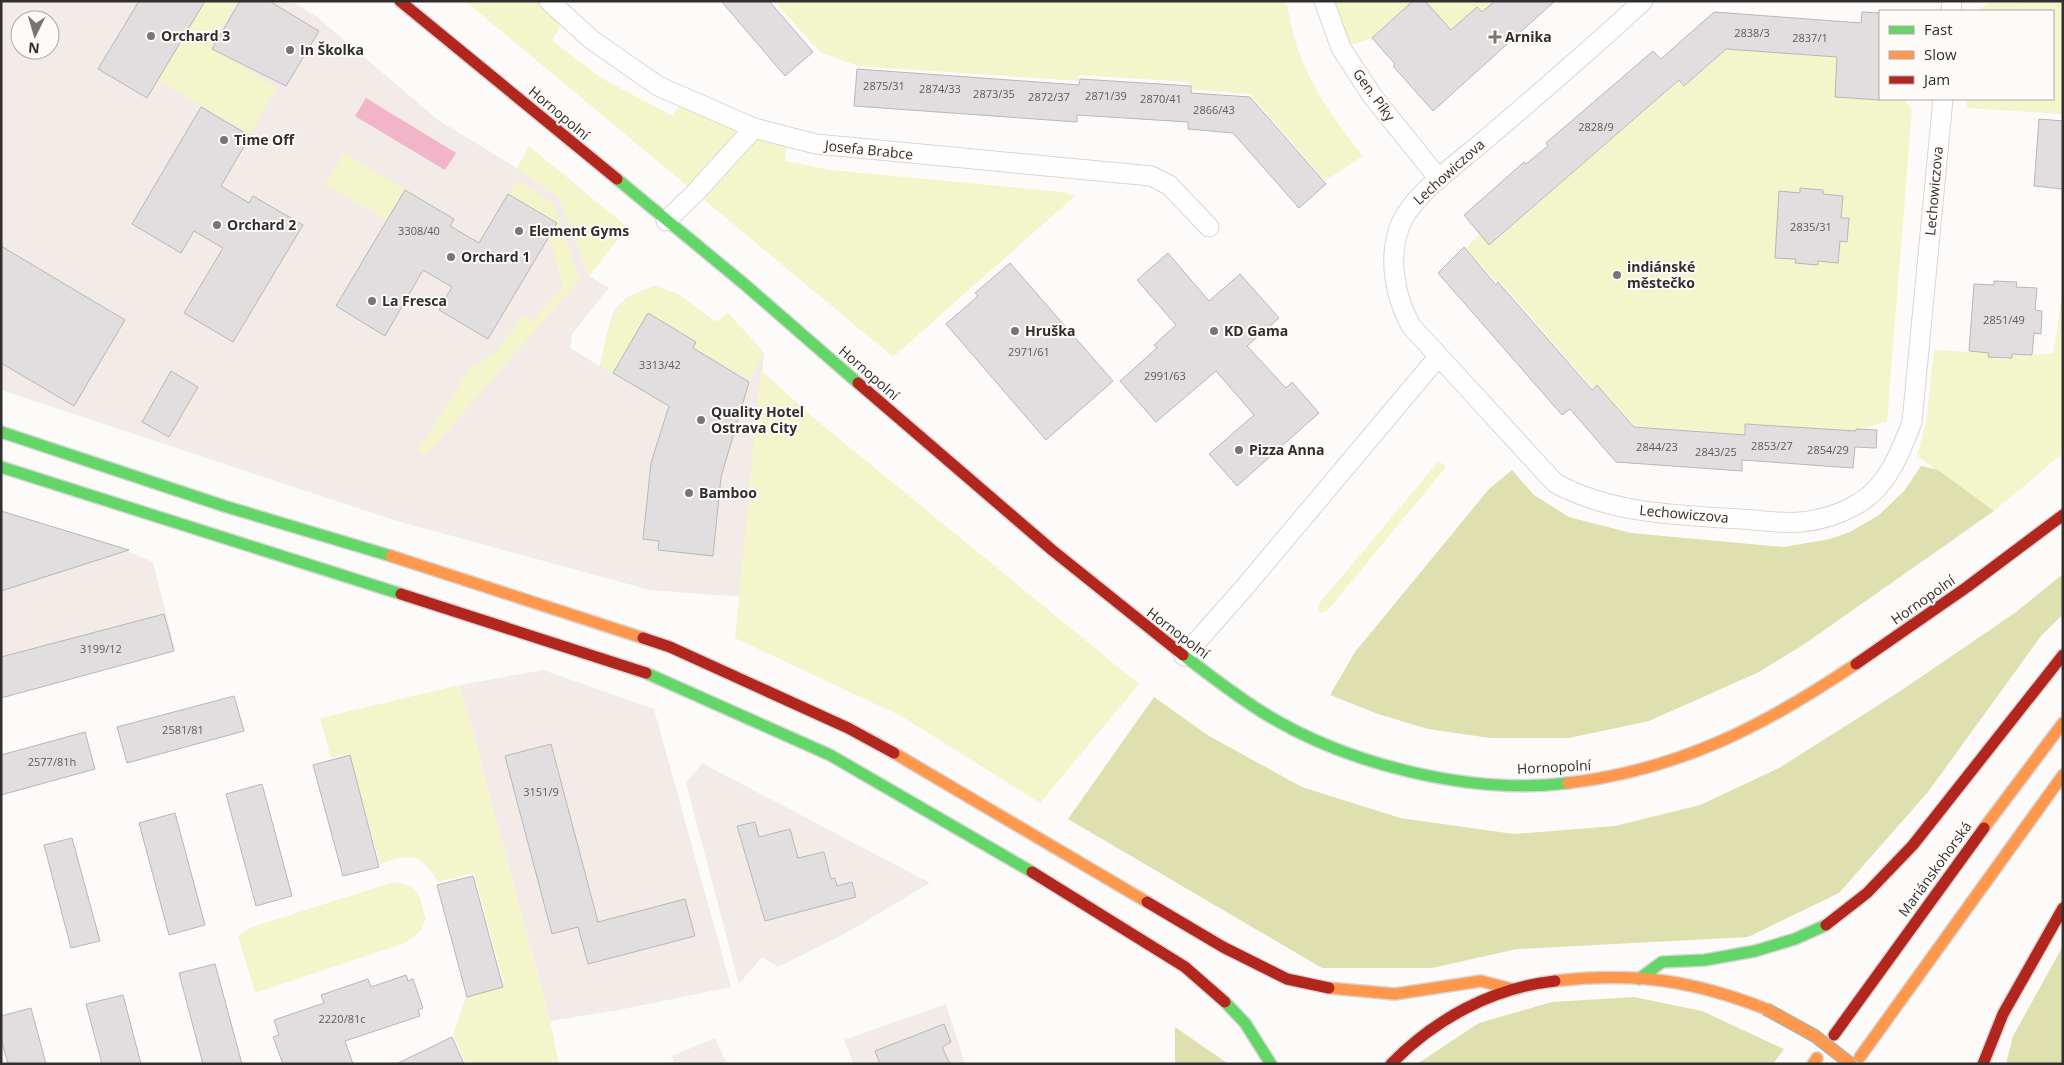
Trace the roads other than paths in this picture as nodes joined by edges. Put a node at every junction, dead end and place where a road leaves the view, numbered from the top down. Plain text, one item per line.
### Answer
1 (400, 1) edge
2 (549, 1) edge
3 (1324, 1) edge
4 (1642, 1) edge
5 (1943, 100) edge
6 (754, 128) junction
7 (1439, 179) junction
8 (666, 221) junction
9 (1209, 227) dead end
10 (1438, 357) junction
11 (1, 432) edge
12 (1, 467) edge
13 (2063, 515) edge
14 (2063, 655) edge
15 (1184, 656) junction
16 (2063, 723) edge
17 (2063, 775) edge
18 (2063, 908) edge
19 (1639, 978) junction
20 (1512, 989) junction
21 (1834, 1035) dead end
22 (1856, 1060) edge
23 (1271, 1064) edge
24 (1391, 1064) edge
25 (1983, 1064) edge

1 - 8 main road, Hornopolní
2 - 6 street, Josefa Brabce
3 - 7 street, Gen. Píky
4 - 7 street, Lechowiczova
5 - 10 street, Lechowiczova
6 - 8 street
6 - 9 street, Josefa Brabce
7 - 10 street, Lechowiczova
8 - 15 main road, Hornopolní
10 - 15 street
11 - 20 main road
12 - 23 main road
13 - 15 main road, Hornopolní
14 - 19 main road
16 - 21 main road, Mariánskohorská
17 - 22 main road
18 - 25 main road
19 - 20 main road
19 - 22 main road, bridge
20 - 24 main road

